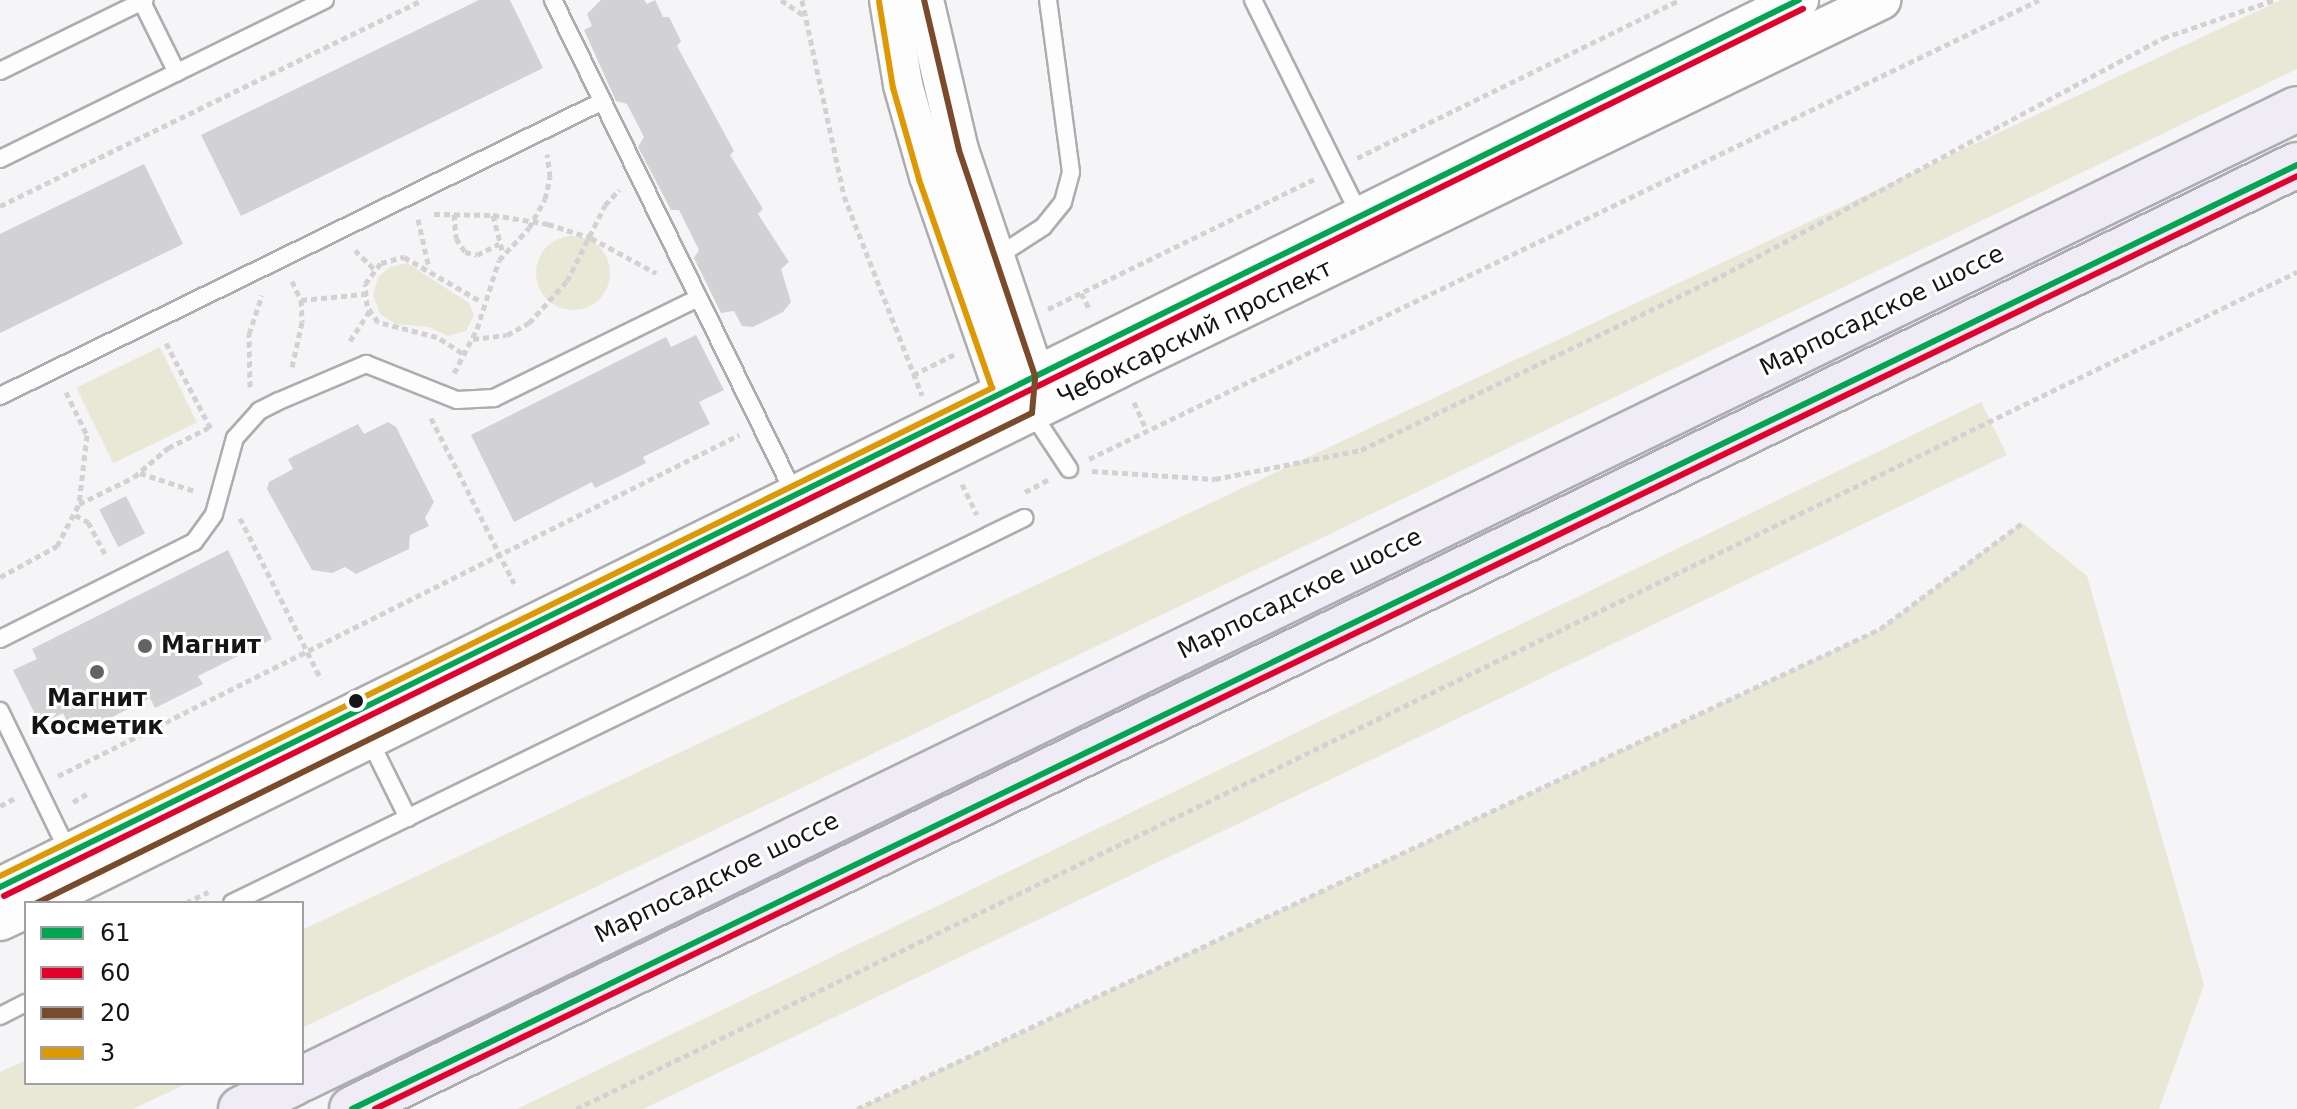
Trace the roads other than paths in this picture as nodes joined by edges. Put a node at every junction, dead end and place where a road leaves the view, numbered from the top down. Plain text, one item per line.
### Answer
1 (143, 0) edge
2 (325, 0) edge
3 (553, 0) edge
4 (889, 0) edge
5 (924, 0) edge
6 (1048, 0) edge
7 (1253, 0) edge
8 (1799, 0) edge
9 (1881, 0) edge
10 (0, 71) edge
11 (177, 73) junction
12 (603, 101) junction
13 (2297, 109) edge
14 (0, 159) edge
15 (2297, 165) edge
16 (1359, 214) junction
17 (995, 258) junction
18 (695, 291) junction
19 (1023, 394) junction
20 (0, 396) edge
21 (1069, 469) road end
22 (796, 496) junction
23 (1024, 518) dead end
24 (0, 639) edge
25 (0, 711) edge
26 (370, 741) junction
27 (408, 818) junction
28 (69, 853) junction
29 (0, 887) edge
30 (41, 901) edge
31 (236, 901) edge
32 (24, 910) edge
33 (0, 921) edge
34 (24, 1004) edge
35 (0, 1016) edge
36 (304, 1078) edge
37 (290, 1085) edge
38 (241, 1109) edge
39 (352, 1109) edge

1 - 10 lane
1 - 11 lane
2 - 11 lane
3 - 12 lane
4 - 19 street
5 - 17 street
6 - 17 lane
7 - 16 lane
8 - 16 street, Чебоксарский проспект
9 - 19 street, Чебоксарский проспект
11 - 14 lane
12 - 18 lane
12 - 20 lane
13 - 36 main road, Марпосадское шоссе
15 - 39 main road, Марпосадское шоссе
16 - 19 street, Чебоксарский проспект
17 - 19 street
18 - 22 lane
18 - 24 lane
19 - 21 lane
19 - 22 street, Чебоксарский проспект
19 - 26 street, Чебоксарский проспект
22 - 28 street, Чебоксарский проспект
23 - 27 lane
25 - 28 lane
26 - 27 lane
26 - 30 street, Чебоксарский проспект
27 - 31 lane
28 - 29 street, Чебоксарский проспект
32 - 33 street
34 - 35 lane
37 - 38 main road

